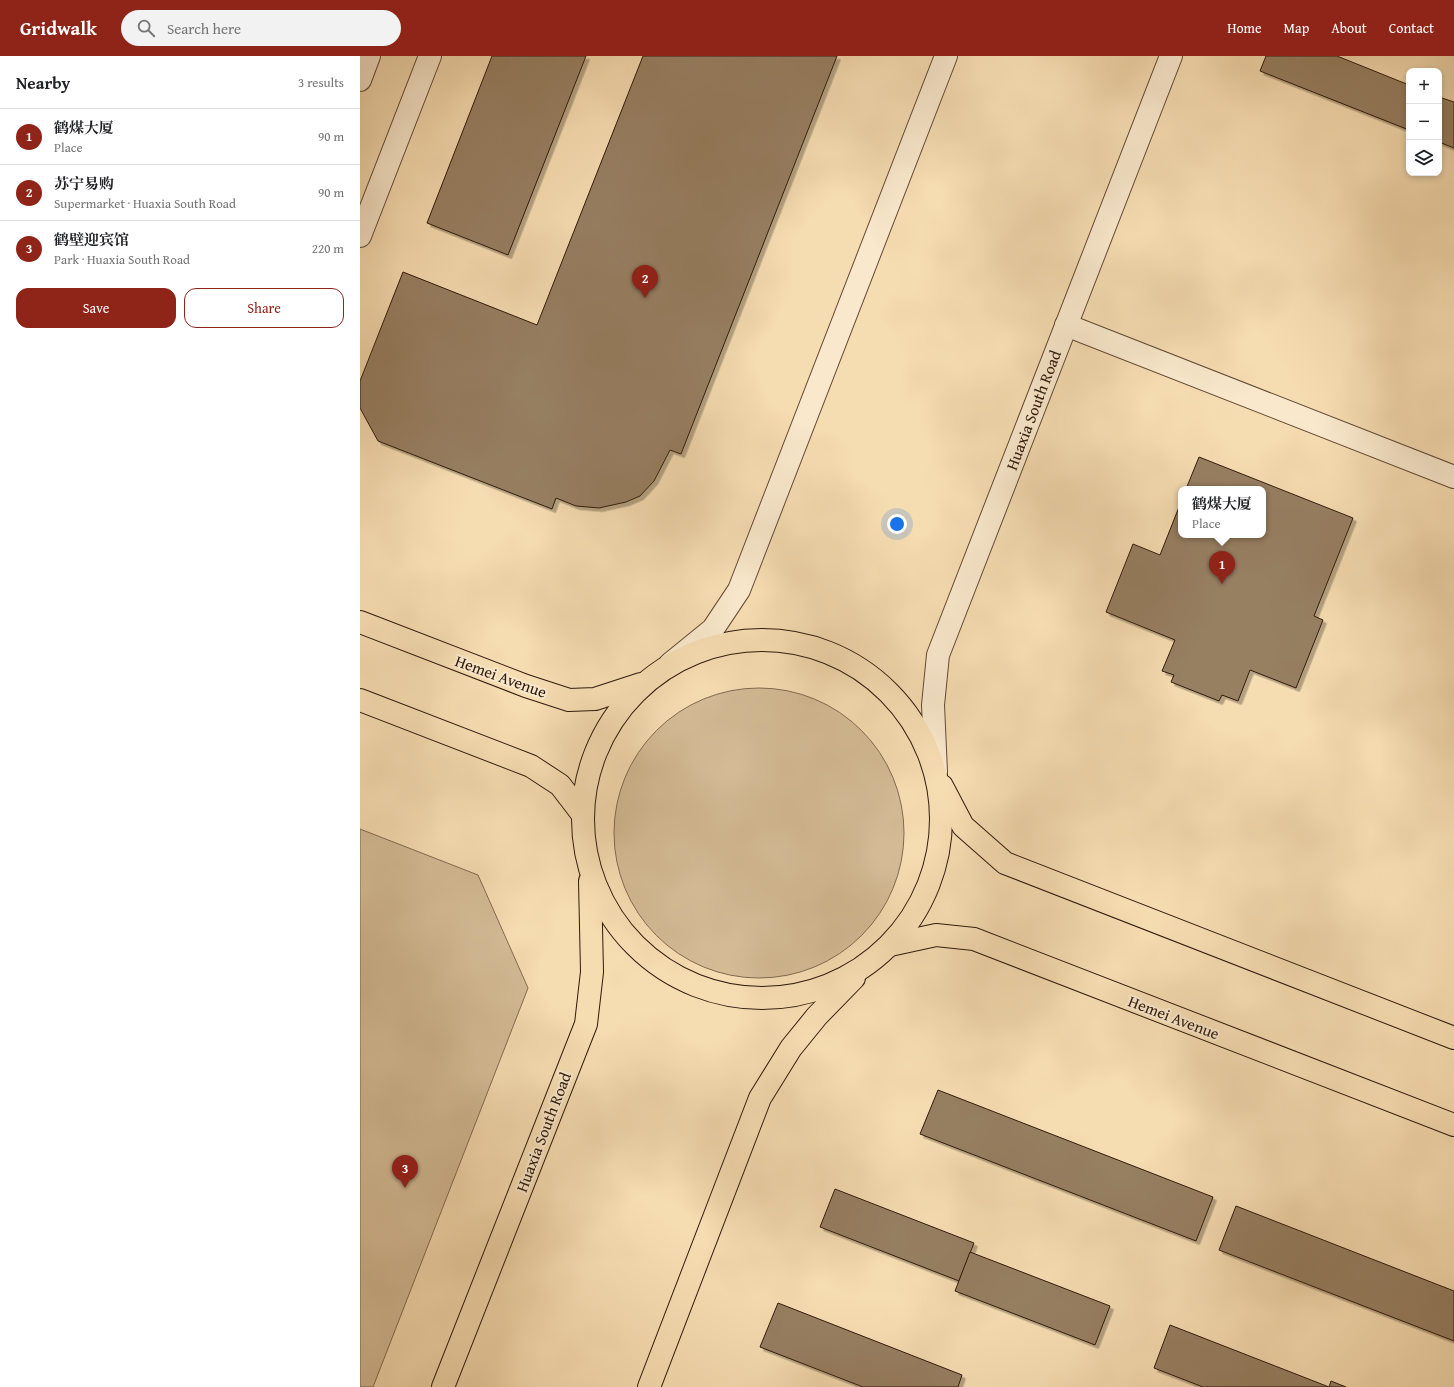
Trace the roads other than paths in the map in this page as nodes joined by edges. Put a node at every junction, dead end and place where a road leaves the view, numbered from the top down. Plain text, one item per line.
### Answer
1 (369, 56) edge
2 (430, 56) edge
3 (946, 56) edge
4 (1171, 56) edge
5 (360, 80) edge
6 (360, 236) edge
7 (1066, 325) junction
8 (1454, 477) edge
9 (360, 622) edge
10 (670, 664) junction
11 (646, 682) junction
12 (360, 700) edge
13 (936, 774) junction
14 (582, 815) junction
15 (590, 866) junction
16 (890, 945) junction
17 (867, 964) junction
18 (1454, 1038) edge
19 (1454, 1125) edge
20 (443, 1387) edge
21 (649, 1387) edge

1 - 5 street
2 - 6 street
3 - 10 street
4 - 7 street, Huaxia South Road
7 - 8 street
7 - 13 street, Huaxia South Road
9 - 11 main road, Hemei Avenue
10 - 11 main road, Hemei Avenue
10 - 13 main road, Hemei Avenue
11 - 14 main road, Hemei Avenue
12 - 14 main road
13 - 16 main road, Hemei Avenue
13 - 18 main road, Hemei Avenue
14 - 15 main road, Hemei Avenue
15 - 17 main road, Hemei Avenue
15 - 20 main road, Huaxia South Road
16 - 17 main road, Hemei Avenue
16 - 19 main road, Hemei Avenue
17 - 21 main road

